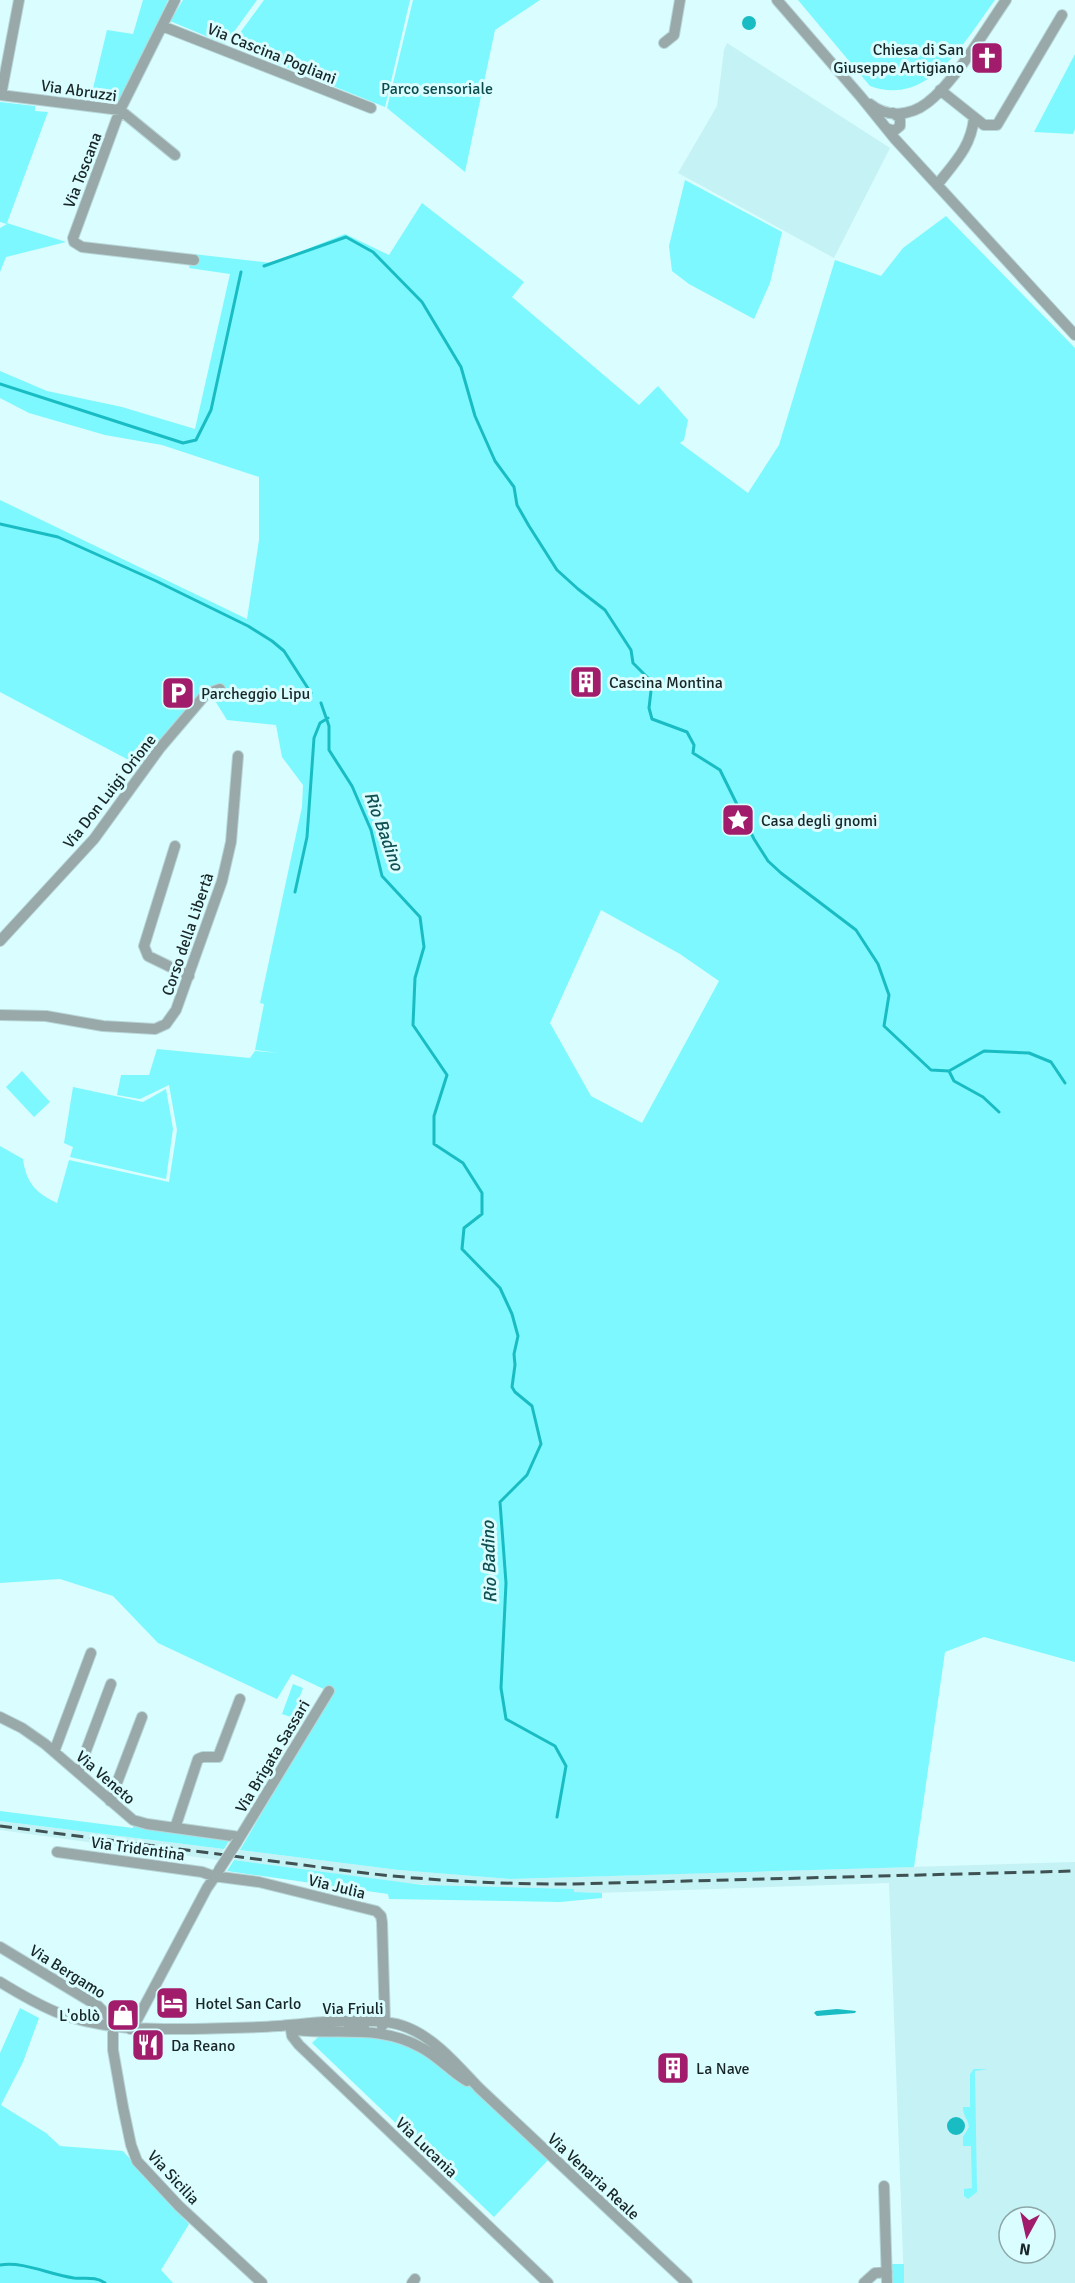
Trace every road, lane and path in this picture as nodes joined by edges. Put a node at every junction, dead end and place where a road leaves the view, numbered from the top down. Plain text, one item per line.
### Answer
1 (19, 0) edge
2 (175, 0) edge
3 (680, 0) edge
4 (777, 0) edge
5 (1006, 0) edge
6 (1062, 15) dead end
7 (162, 26) junction
8 (664, 43) dead end
9 (940, 90) junction
10 (1, 95) edge
11 (861, 97) junction
12 (371, 108) dead end
13 (120, 110) junction
14 (893, 113) junction
15 (974, 118) junction
16 (886, 128) junction
17 (175, 155) dead end
18 (938, 185) junction
19 (194, 260) dead end
20 (1075, 335) edge
21 (220, 689) dead end
22 (238, 756) dead end
23 (175, 846) dead end
24 (0, 924) edge
25 (11, 930) junction
26 (0, 941) edge
27 (189, 976) junction
28 (0, 1015) edge
29 (91, 1653) dead end
30 (111, 1684) dead end
31 (329, 1691) dead end
32 (240, 1699) dead end
33 (0, 1717) edge
34 (142, 1717) dead end
35 (54, 1752) junction
36 (78, 1772) junction
37 (110, 1801) junction
38 (175, 1828) junction
39 (238, 1840) junction
40 (57, 1852) dead end
41 (217, 1873) junction
42 (0, 1947) edge
43 (0, 1982) edge
44 (337, 2022) junction
45 (385, 2022) junction
46 (398, 2024) joint
47 (272, 2026) junction
48 (113, 2027) junction
49 (130, 2029) junction
50 (291, 2030) junction
51 (346, 2031) junction
52 (395, 2036) joint
53 (482, 2091) junction
54 (884, 2186) dead end
55 (887, 2278) edge
56 (262, 2283) edge
57 (548, 2283) edge
58 (687, 2283) edge
59 (864, 2283) edge

1 - 10 street
2 - 7 street, Via Toscana
3 - 8 street
4 - 11 street
5 - 9 street
6 - 15 street
7 - 12 street, Via Cascina Pogliani
7 - 13 street, Via Toscana
9 - 14 street
9 - 15 street
10 - 13 street, Via Abruzzi
11 - 14 street
11 - 16 street
13 - 17 street, Via Abruzzi
13 - 19 street, Via Toscana
14 - 16 street
15 - 18 street
16 - 18 street
18 - 20 street
21 - 25 street, Via Don Luigi Orione
22 - 27 street, Corso della Libertà
23 - 27 street
24 - 25 street
25 - 26 street, Via Don Luigi Orione
27 - 28 street, Corso della Libertà
29 - 35 street
30 - 36 street
31 - 39 street, Via Brigata Sassari
32 - 38 street
33 - 35 street, Via Veneto
34 - 37 street
35 - 36 street, Via Veneto
36 - 37 street, Via Veneto
37 - 38 street, Via Veneto
38 - 39 street, Via Veneto
39 - 41 street, bridge
40 - 41 street, Via Tridentina
41 - 45 street, Via Julia
41 - 49 street
42 - 48 street, Via Bergamo
43 - 48 street, Via Friuli
44 - 45 street, Via Friuli
44 - 47 street, Via Friuli
44 - 50 street
45 - 46 street, Via Friuli
45 - 51 street
46 - 53 street, Via Venaria Reale
47 - 49 street, Via Friuli
47 - 50 street, Via Friuli
48 - 49 street, Via Friuli
48 - 56 street, Via Sicilia
50 - 51 street, Via Friuli
50 - 57 street, Via Lucania
51 - 52 street, Via Friuli
52 - 53 street, Via Venaria Reale
53 - 58 street, Via Venaria Reale
54 - 55 street
55 - 59 street

